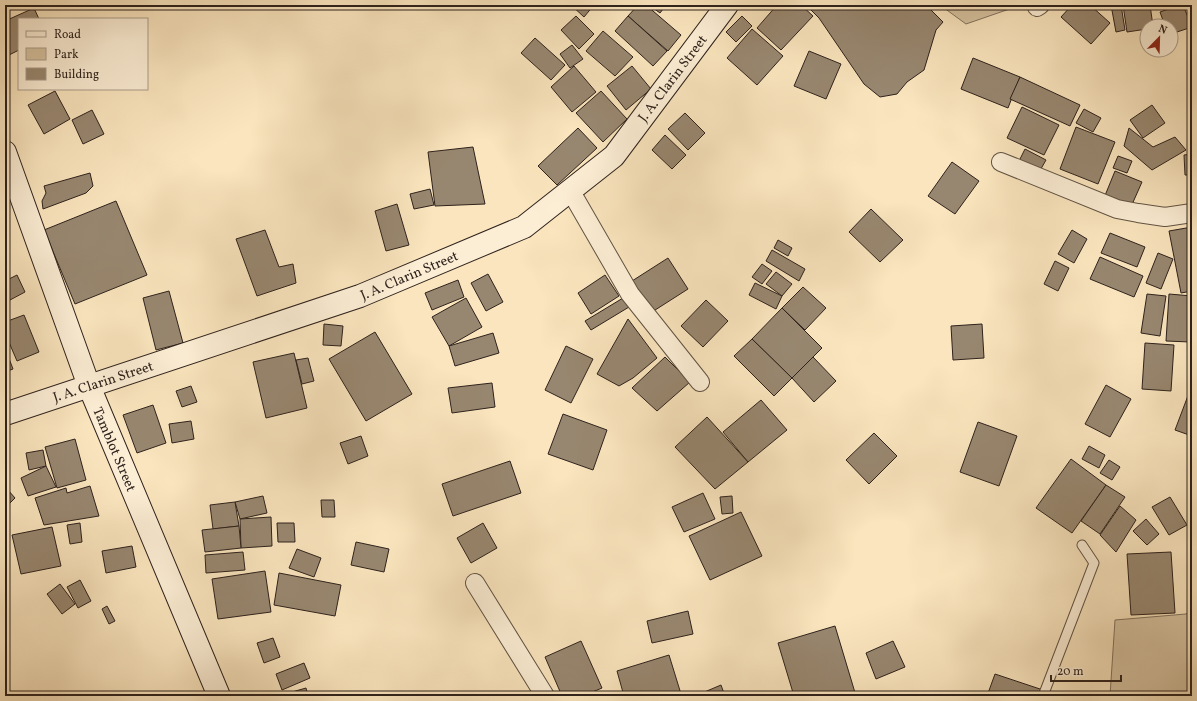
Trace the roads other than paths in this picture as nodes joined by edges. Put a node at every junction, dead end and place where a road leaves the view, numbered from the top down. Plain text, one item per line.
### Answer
1 (727, 5) edge
2 (5, 152) edge
3 (1001, 162) dead end
4 (570, 190) junction
5 (1192, 213) edge
6 (700, 382) dead end
7 (89, 386) junction
8 (5, 414) edge
9 (1082, 545) dead end
10 (475, 584) dead end
11 (219, 696) edge
12 (544, 696) edge
13 (1044, 696) edge

1 - 4 main road, J. A. Clarin Street
2 - 7 main road, Tamblot Street
3 - 5 street
4 - 6 street
4 - 7 main road, J. A. Clarin Street
7 - 8 main road, J. A. Clarin Street
7 - 11 main road, Tamblot Street
9 - 13 lane
10 - 12 street

